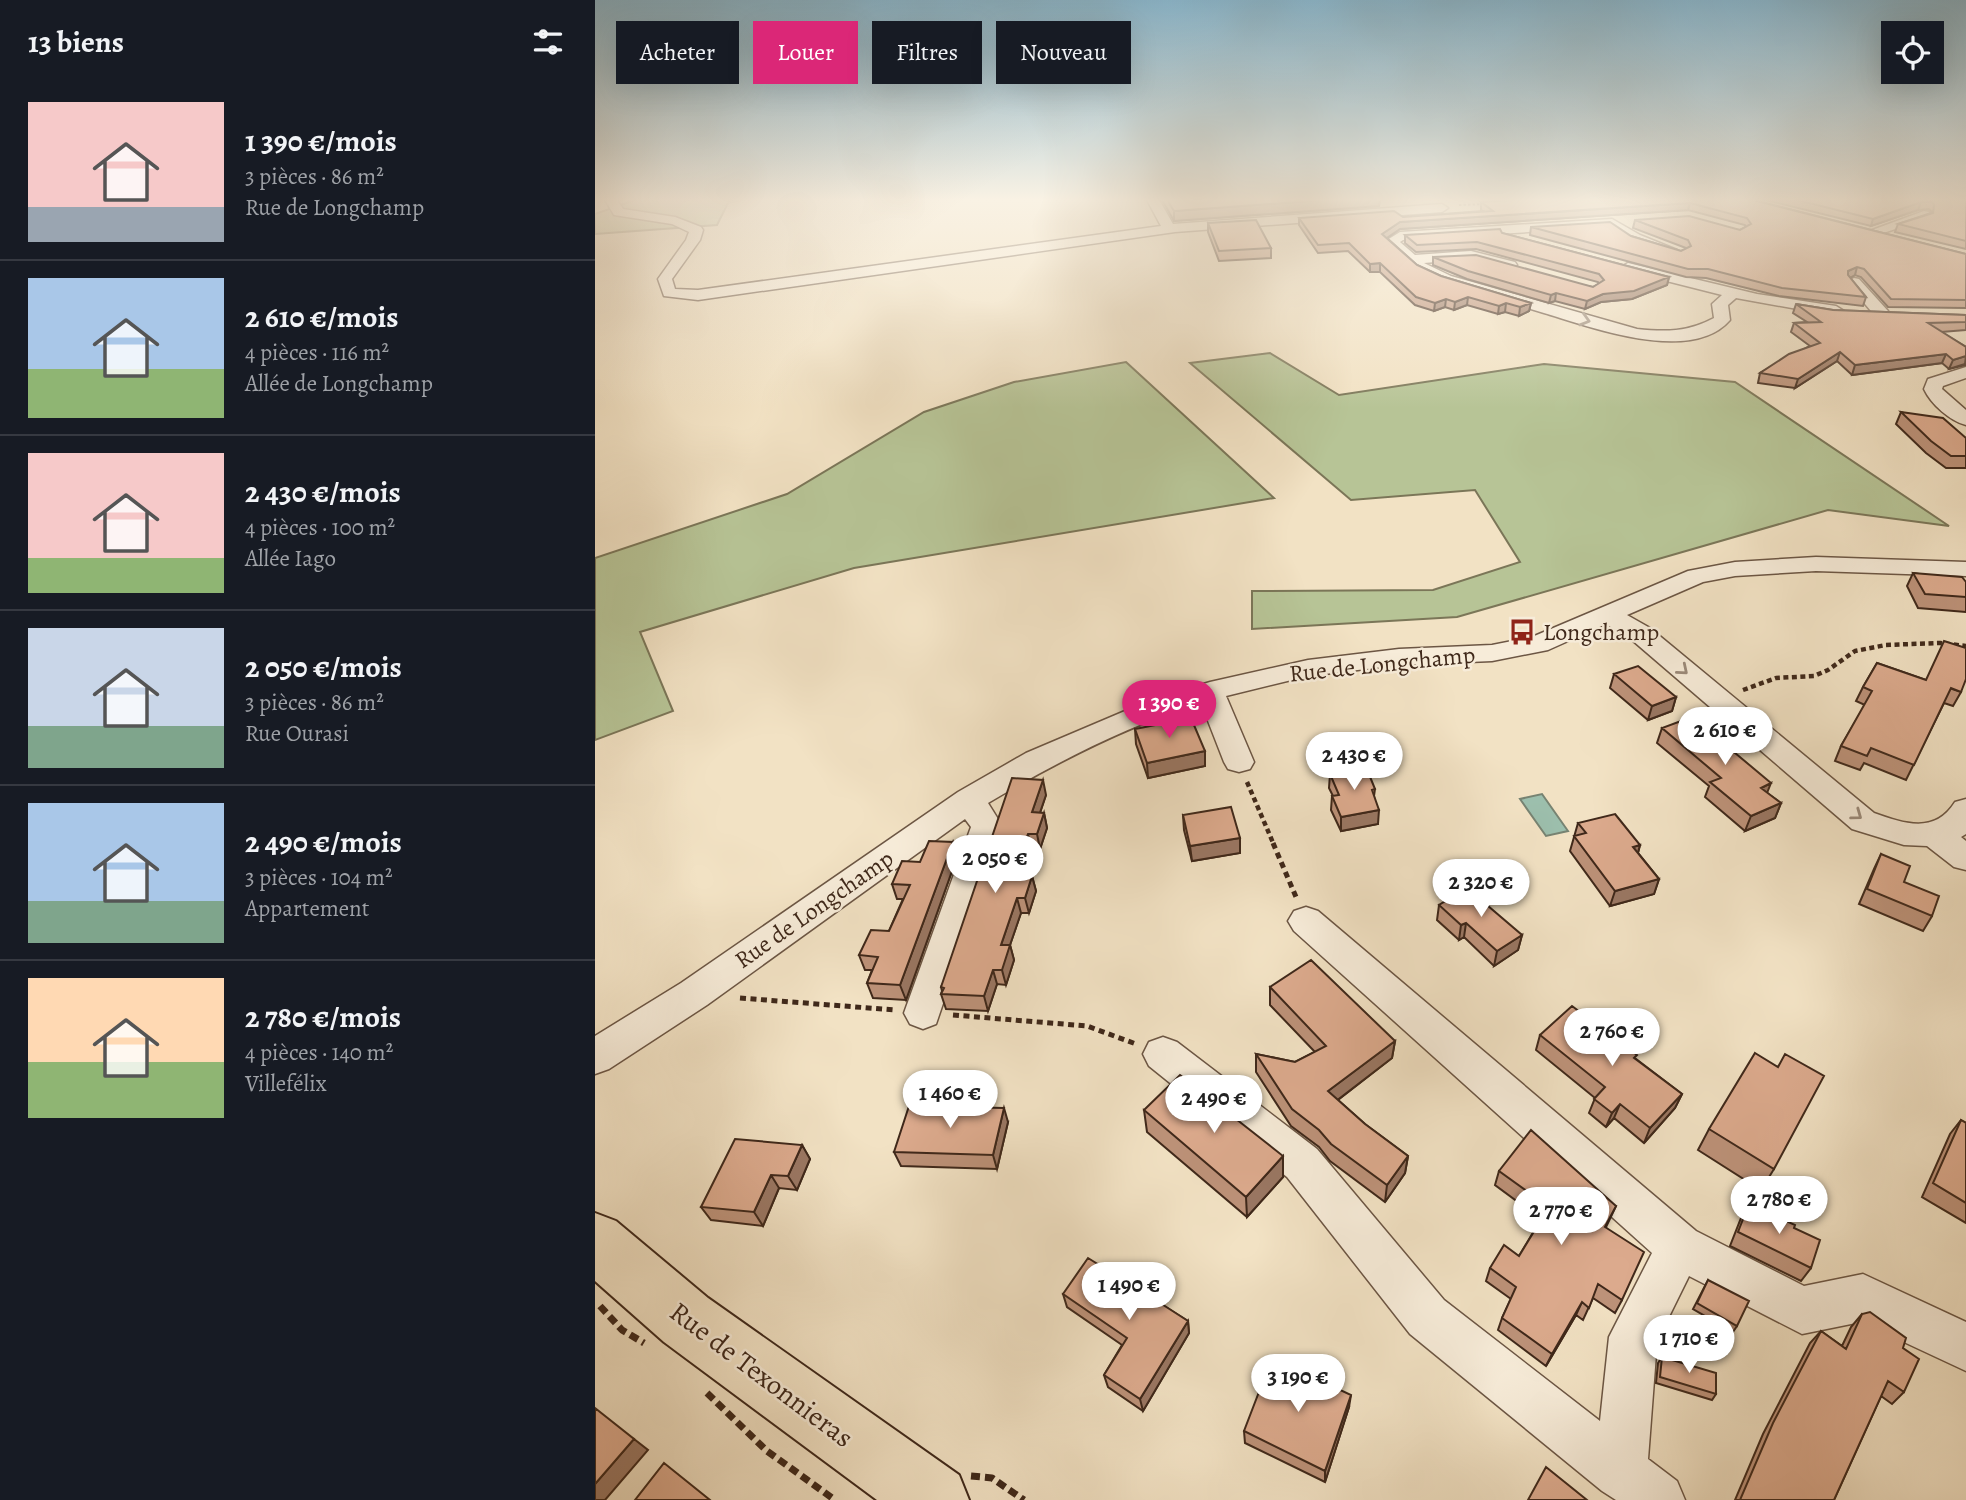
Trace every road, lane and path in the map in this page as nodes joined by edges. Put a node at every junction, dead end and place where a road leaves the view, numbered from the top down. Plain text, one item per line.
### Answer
1 (673, 268) edge
2 (890, 268) edge
3 (1422, 268) edge
4 (1520, 268) edge
5 (1631, 268) edge
6 (1527, 270) edge
7 (1854, 282) edge
8 (1732, 294) junction
9 (1882, 314) junction
10 (1902, 315) edge
11 (1966, 372) edge
12 (1966, 419) edge
13 (1966, 569) edge
14 (1608, 615) junction
15 (1966, 646) edge
16 (1210, 691) junction
17 (1720, 701) junction
18 (1239, 762) joint
19 (969, 800) junction
20 (1966, 810) edge
21 (1933, 834) junction
22 (1966, 858) edge
23 (1306, 921) joint
24 (923, 1013) dead end
25 (1163, 1054) dead end
26 (595, 1057) edge
27 (595, 1242) edge
28 (1680, 1247) junction
29 (595, 1300) edge
30 (648, 1345) dead end
31 (1966, 1347) edge
32 (699, 1386) dead end
33 (1621, 1472) junction
34 (835, 1500) edge
35 (934, 1500) edge
36 (1658, 1500) edge

1 - 2 street
3 -> 8 street
4 - 6 street
5 - 8 street
7 - 9 street
8 - 9 street
9 - 10 street
11 - 12 street
13 - 14 street, Rue de Longchamp
14 - 16 street, Rue de Longchamp
14 -> 17 street
15 - 17 path
16 - 18 street
16 - 19 street, Rue de Longchamp
17 -> 21 street
18 - 23 path
19 - 24 street
19 - 26 street, Rue de Longchamp
20 - 21 street
21 - 22 street
23 - 28 street
25 - 33 street
27 - 35 main road, Rue de Texonnieras
28 - 31 street
28 - 33 street
29 - 30 path
32 - 34 path
33 - 36 street

